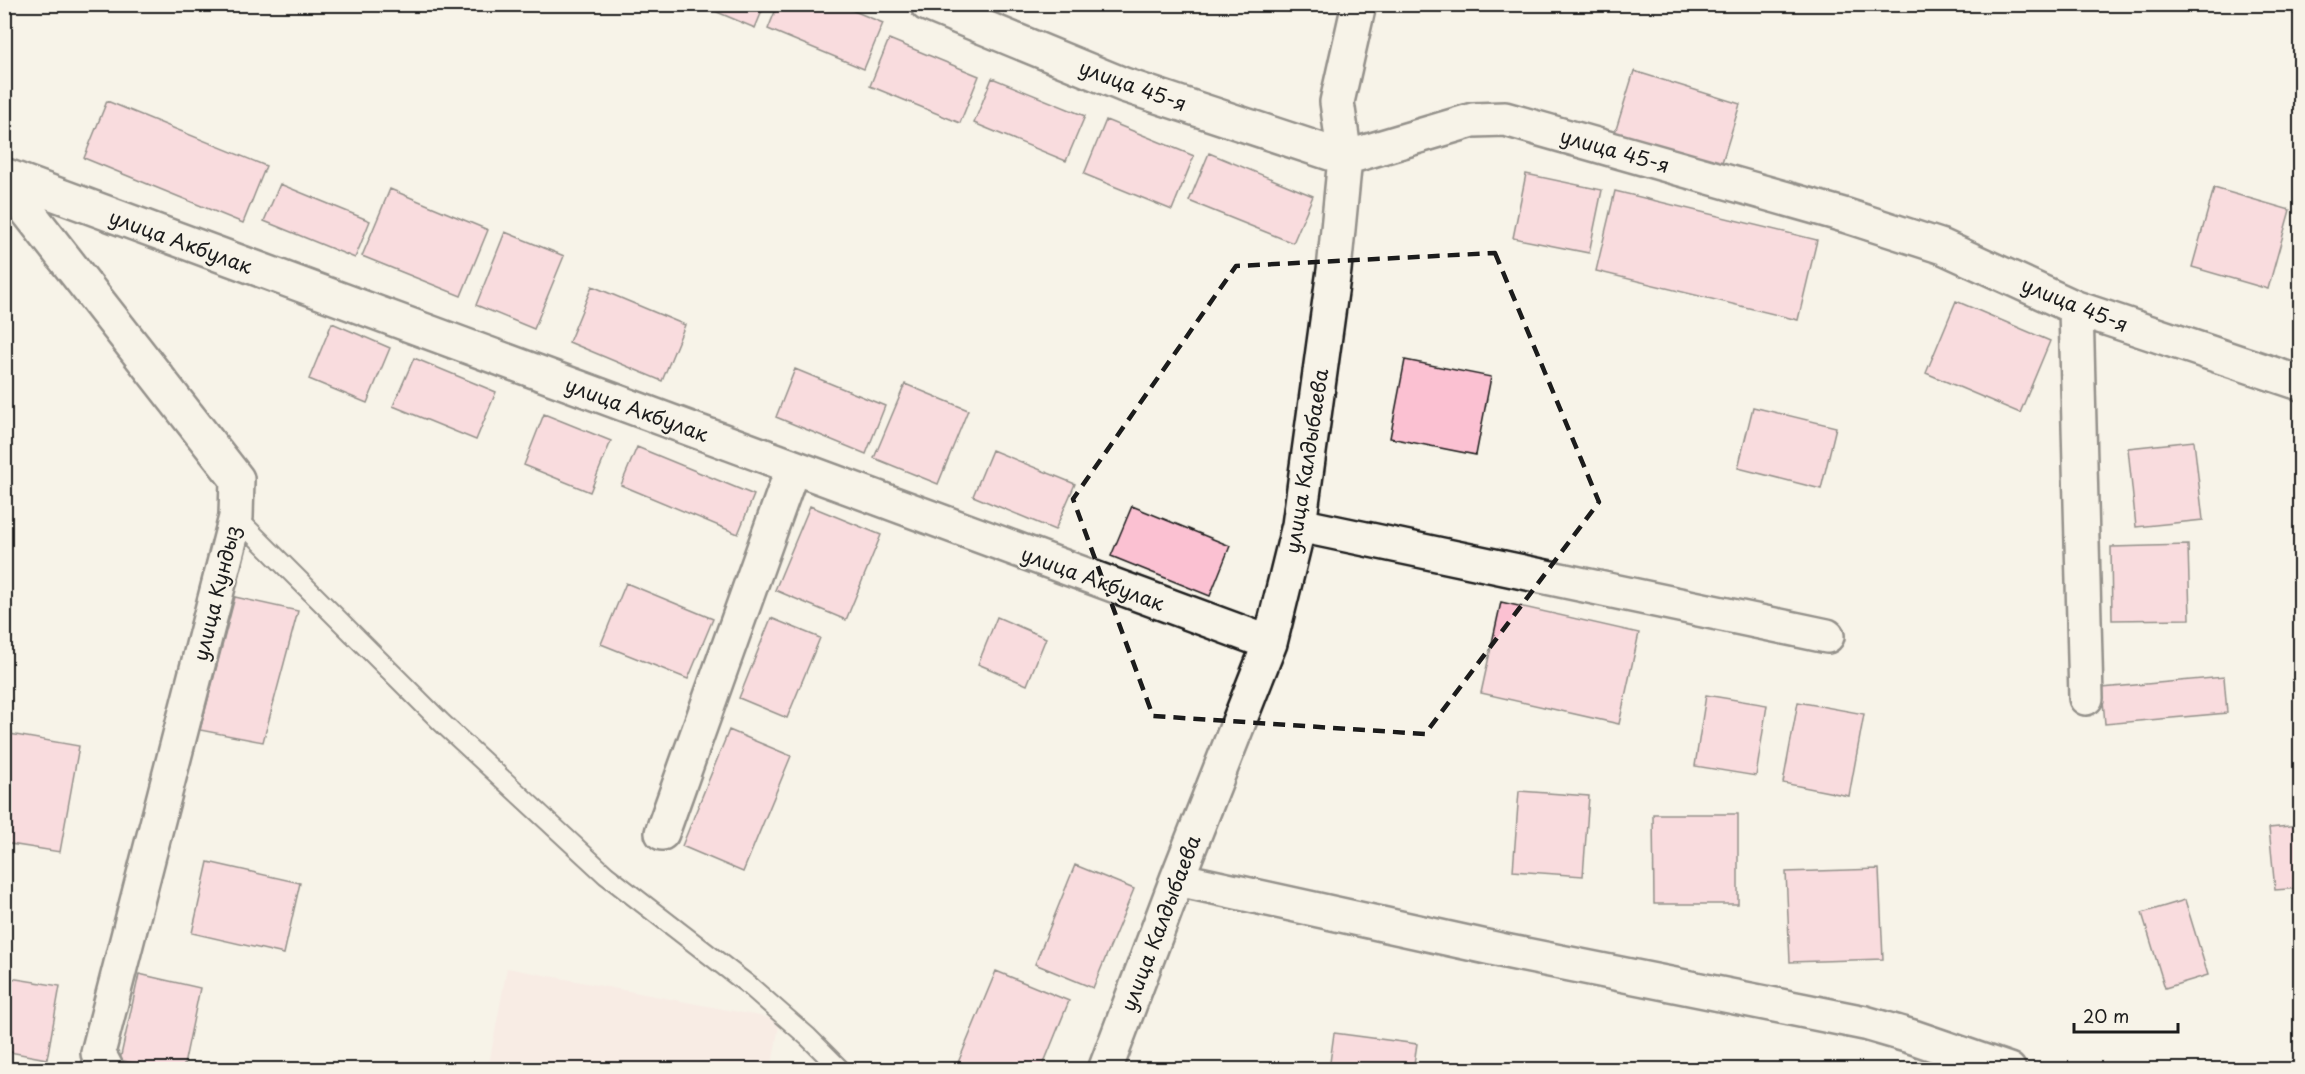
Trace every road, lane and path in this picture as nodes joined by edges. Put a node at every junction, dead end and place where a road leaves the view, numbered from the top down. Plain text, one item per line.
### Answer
1 (927, 4) edge
2 (1359, 4) edge
3 (1345, 158) junction
4 (4, 175) edge
5 (4, 181) edge
6 (2076, 308) junction
7 (2301, 383) edge
8 (793, 467) junction
9 (236, 517) junction
10 (1299, 525) junction
11 (1827, 636) dead end
12 (1270, 643) junction
13 (2086, 698) dead end
14 (662, 833) dead end
15 (1177, 879) junction
16 (107, 1070) edge
17 (841, 1070) edge
18 (1105, 1070) edge
19 (2008, 1070) edge

1 - 3 street, улица 45-я
2 - 3 street, улица Калдыбаева
3 - 6 street, улица 45-я
3 - 10 street, улица Калдыбаева
4 - 8 street, улица Акбулак
5 - 9 street, улица Кундыз
6 - 7 street, улица 45-я
6 - 13 street
8 - 12 street, улица Акбулак
8 - 14 street
9 - 16 street, улица Кундыз
9 - 17 lane
10 - 11 street
10 - 12 street, улица Калдыбаева
12 - 15 street, улица Калдыбаева
15 - 18 street, улица Калдыбаева
15 - 19 street

